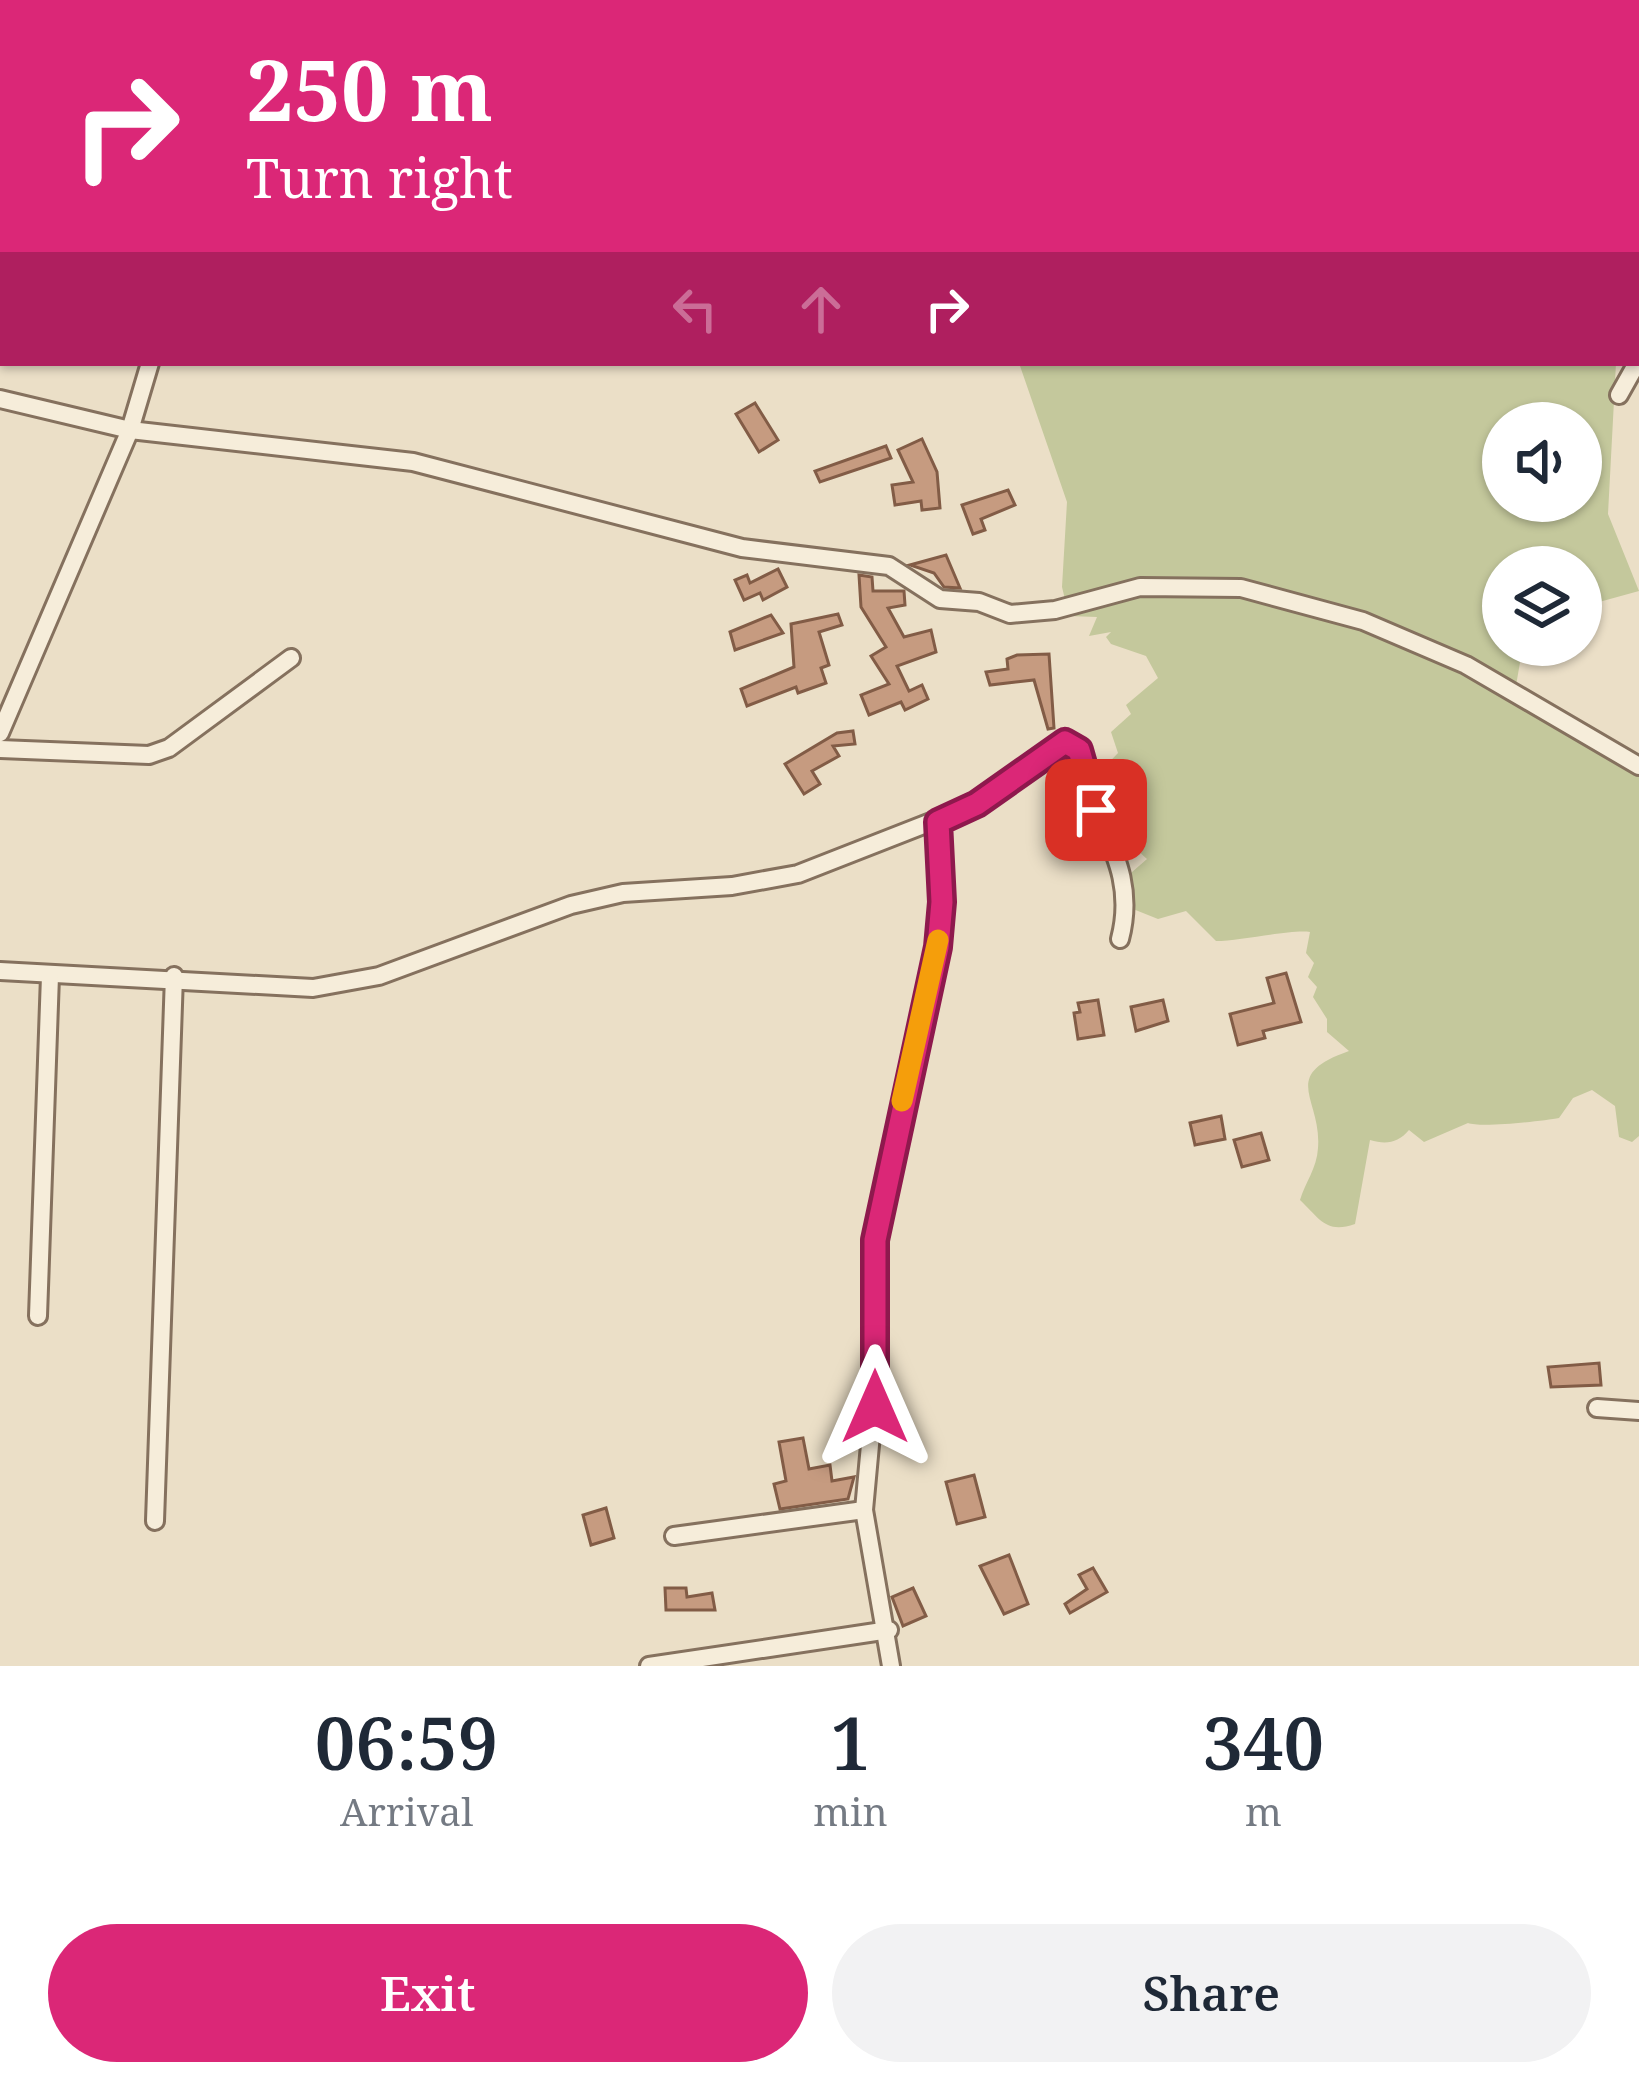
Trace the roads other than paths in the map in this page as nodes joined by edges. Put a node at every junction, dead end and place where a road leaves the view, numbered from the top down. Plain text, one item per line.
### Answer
1 (149, 366) edge
2 (1635, 366) edge
3 (1619, 395) dead end
4 (0, 399) edge
5 (130, 430) junction
6 (291, 658) dead end
7 (0, 733) edge
8 (0, 749) edge
9 (1639, 766) edge
10 (938, 822) junction
11 (1120, 939) dead end
12 (0, 971) edge
13 (50, 976) junction
14 (174, 976) junction
15 (38, 1316) dead end
16 (1598, 1408) dead end
17 (1639, 1411) edge
18 (864, 1510) junction
19 (155, 1520) dead end
20 (674, 1536) dead end
21 (889, 1630) junction
22 (649, 1666) edge
23 (891, 1666) edge

1 - 5 street
2 - 3 street
4 - 5 street
5 - 7 street
5 - 9 street
6 - 8 street
10 - 11 street
10 - 14 street
10 - 18 street
12 - 13 street
13 - 14 street
13 - 15 street
14 - 19 street
16 - 17 street
18 - 20 street
18 - 21 street
21 - 22 street
21 - 23 street

